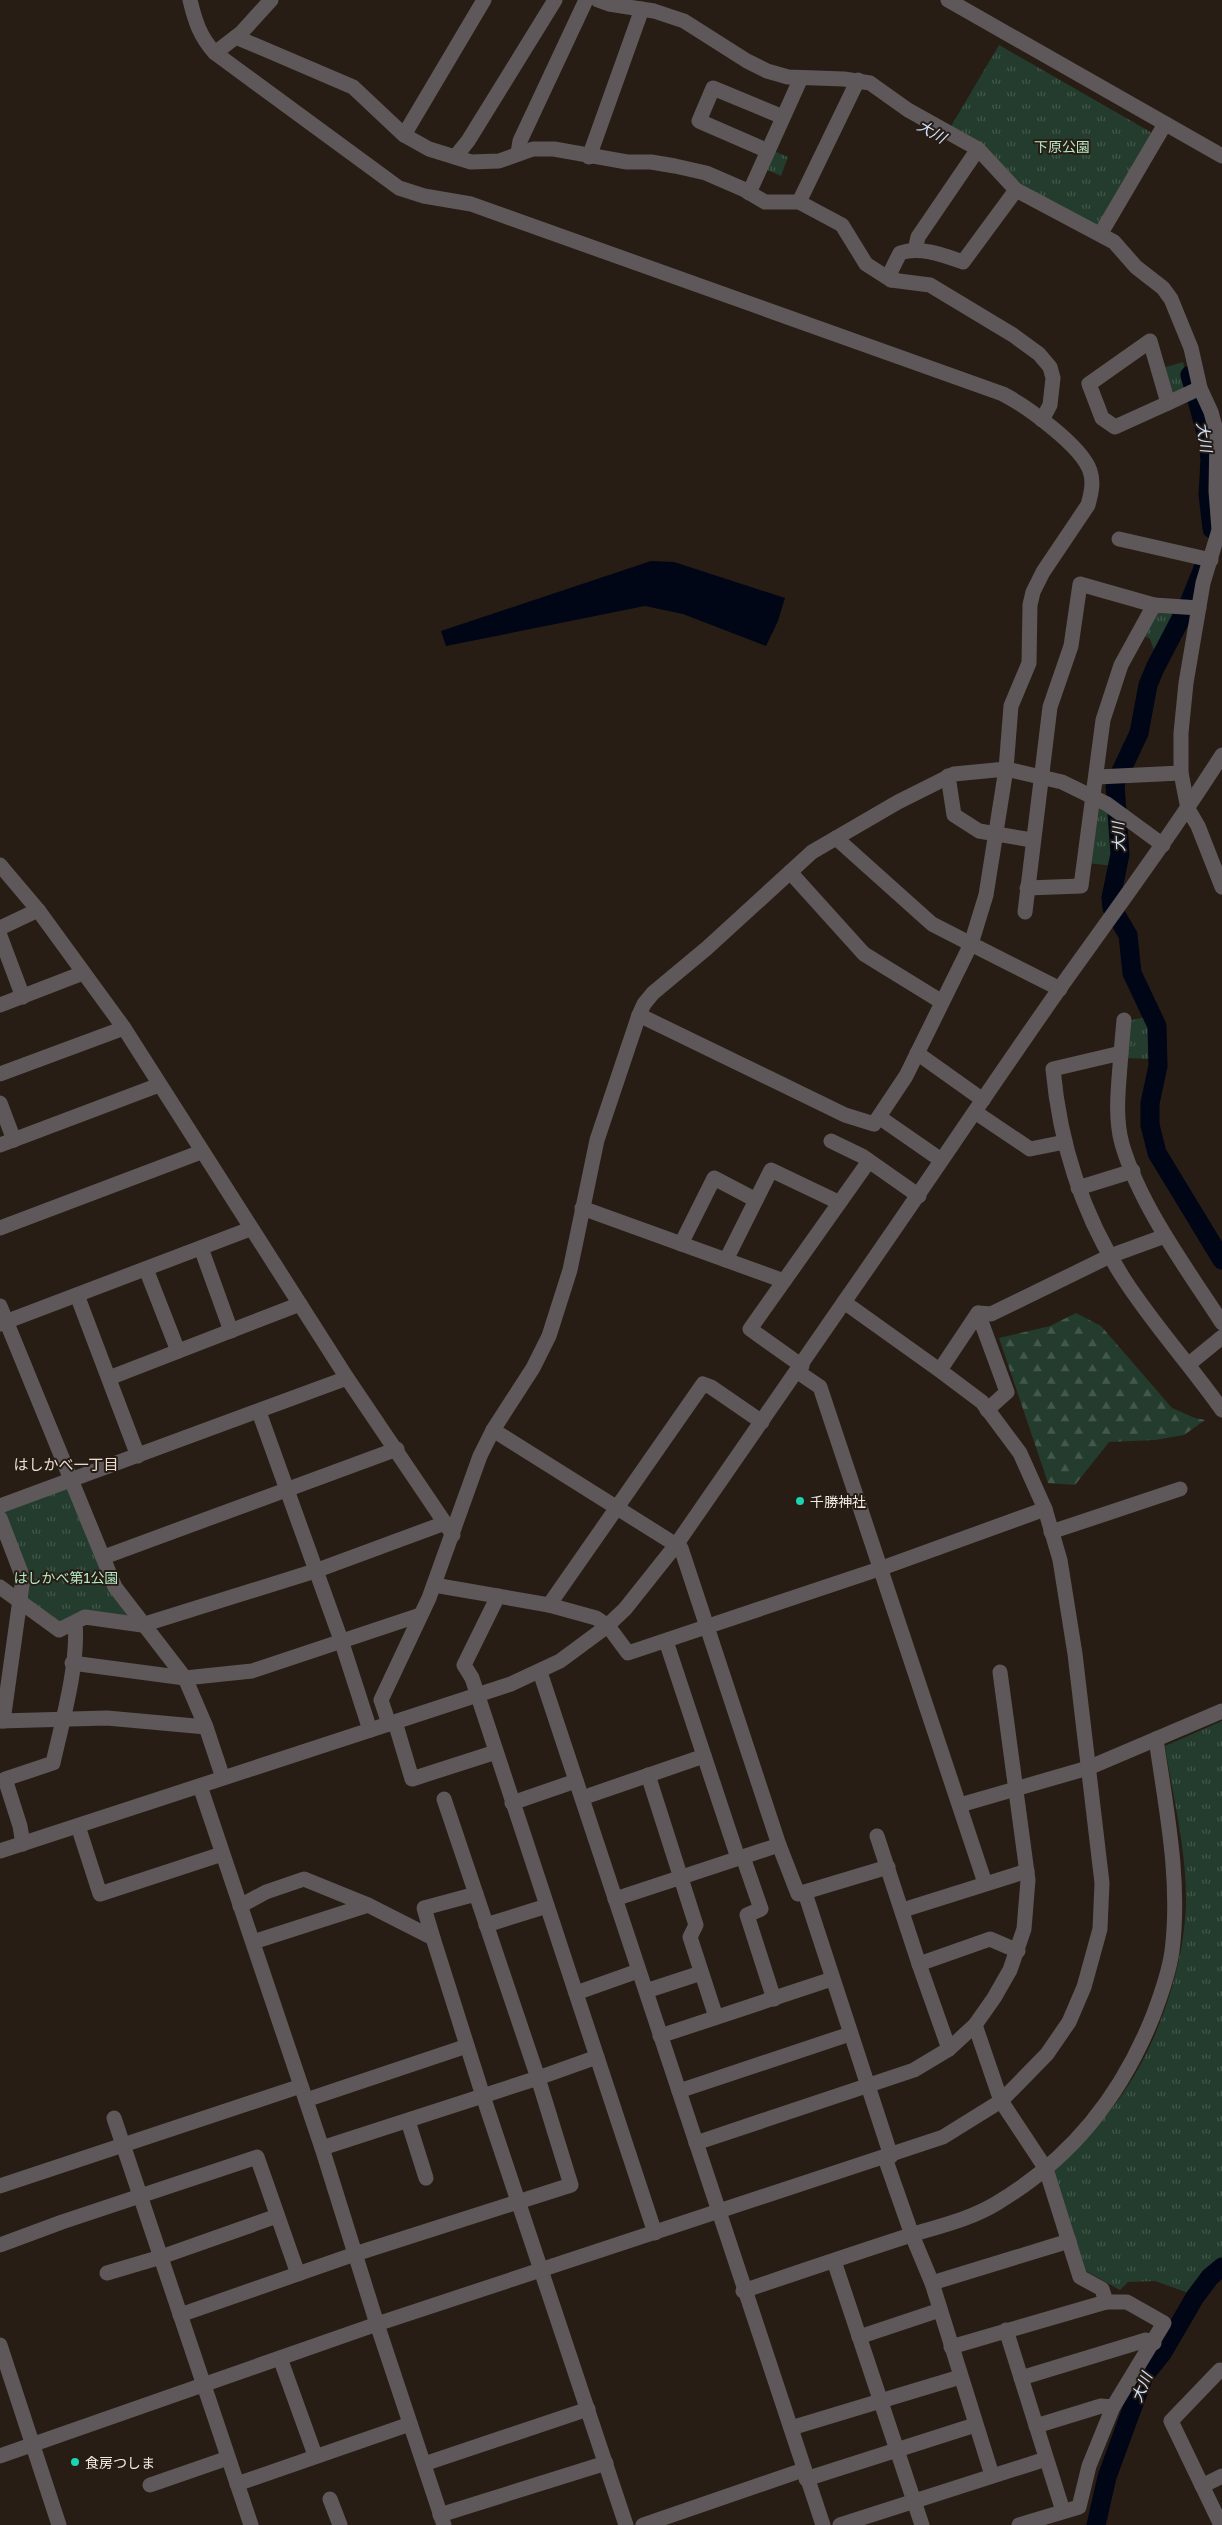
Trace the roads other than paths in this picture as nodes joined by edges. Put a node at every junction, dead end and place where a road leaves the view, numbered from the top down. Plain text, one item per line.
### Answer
1 (190, 0) edge
2 (271, 0) edge
3 (484, 0) edge
4 (555, 0) edge
5 (598, 0) edge
6 (948, 0) edge
7 (584, 3) edge
8 (640, 13) junction
9 (236, 37) junction
10 (215, 53) junction
11 (798, 84) junction
12 (856, 84) junction
13 (783, 117) junction
14 (1165, 124) junction
15 (404, 135) junction
16 (768, 151) junction
17 (975, 152) junction
18 (518, 153) junction
19 (455, 156) junction
20 (589, 156) junction
21 (1222, 156) edge
22 (749, 193) junction
23 (1013, 193) junction
24 (799, 202) junction
25 (1101, 233) junction
26 (915, 250) junction
27 (890, 280) junction
28 (1195, 391) junction
29 (1168, 403) junction
30 (1042, 420) junction
31 (1119, 539) dead end
32 (1211, 560) junction
33 (1154, 605) junction
34 (1191, 608) junction
35 (1222, 756) edge
36 (1006, 769) junction
37 (1181, 773) junction
38 (948, 776) junction
39 (1042, 776) junction
40 (1101, 778) junction
41 (1094, 796) junction
42 (1188, 809) junction
43 (996, 835) junction
44 (836, 838) junction
45 (1032, 840) junction
46 (1163, 845) junction
47 (0, 864) edge
48 (790, 872) junction
49 (1222, 887) edge
50 (1027, 888) junction
51 (38, 910) junction
52 (1025, 912) dead end
53 (0, 928) edge
54 (0, 936) edge
55 (971, 944) junction
56 (83, 973) junction
57 (1060, 989) junction
58 (23, 997) junction
59 (942, 1002) junction
60 (0, 1006) edge
61 (639, 1014) junction
62 (1124, 1020) dead end
63 (124, 1028) junction
64 (917, 1053) junction
65 (1121, 1054) junction
66 (0, 1074) edge
67 (159, 1085) junction
68 (0, 1103) edge
69 (979, 1106) junction
70 (879, 1117) junction
71 (831, 1141) dead end
72 (7, 1142) edge
73 (1065, 1142) junction
74 (201, 1152) junction
75 (941, 1160) junction
76 (869, 1161) junction
77 (1133, 1171) junction
78 (1078, 1188) junction
79 (919, 1196) junction
80 (756, 1200) junction
81 (838, 1202) junction
82 (582, 1208) junction
83 (0, 1228) edge
84 (250, 1228) junction
85 (1165, 1236) junction
86 (681, 1244) junction
87 (201, 1248) junction
88 (1110, 1256) junction
89 (726, 1260) junction
90 (146, 1269) junction
91 (784, 1280) junction
92 (77, 1295) junction
93 (844, 1302) junction
94 (300, 1304) junction
95 (0, 1306) edge
96 (978, 1313) junction
97 (3, 1323) edge
98 (1222, 1323) edge
99 (231, 1331) junction
100 (1222, 1337) edge
101 (178, 1351) junction
102 (1189, 1364) junction
103 (800, 1369) junction
104 (940, 1370) junction
105 (110, 1378) junction
106 (347, 1378) junction
107 (988, 1410) junction
108 (1222, 1410) edge
109 (259, 1412) junction
110 (762, 1422) junction
111 (493, 1430) junction
112 (397, 1450) junction
113 (138, 1456) junction
114 (71, 1479) junction
115 (1180, 1489) dead end
116 (286, 1491) junction
117 (0, 1506) edge
118 (617, 1508) junction
119 (1045, 1509) junction
120 (0, 1518) edge
121 (449, 1529) junction
122 (1051, 1532) junction
123 (676, 1545) junction
124 (104, 1557) junction
125 (882, 1568) junction
126 (315, 1571) junction
127 (434, 1585) junction
128 (0, 1587) edge
129 (498, 1596) junction
130 (21, 1603) junction
131 (549, 1606) junction
132 (420, 1615) junction
133 (74, 1623) junction
134 (142, 1625) junction
135 (608, 1626) junction
136 (708, 1627) junction
137 (341, 1640) junction
138 (666, 1641) junction
139 (72, 1663) junction
140 (540, 1672) junction
141 (1000, 1672) dead end
142 (185, 1678) junction
143 (477, 1695) junction
144 (1222, 1711) edge
145 (63, 1719) junction
146 (1, 1721) edge
147 (392, 1723) junction
148 (206, 1727) junction
149 (370, 1730) junction
150 (1156, 1739) junction
151 (496, 1752) junction
152 (704, 1756) junction
153 (1088, 1768) junction
154 (648, 1775) junction
155 (223, 1778) junction
156 (3, 1780) edge
157 (576, 1781) junction
158 (200, 1786) junction
159 (1018, 1789) junction
160 (582, 1798) junction
161 (444, 1799) dead end
162 (512, 1802) junction
163 (960, 1805) junction
164 (78, 1826) junction
165 (877, 1836) dead end
166 (23, 1844) junction
167 (779, 1844) junction
168 (0, 1851) edge
169 (222, 1854) junction
170 (740, 1857) junction
171 (888, 1867) junction
172 (1027, 1871) junction
173 (680, 1877) junction
174 (985, 1883) junction
175 (805, 1893) junction
176 (476, 1894) junction
177 (615, 1900) junction
178 (368, 1905) junction
179 (240, 1906) junction
180 (547, 1906) junction
181 (903, 1910) junction
182 (486, 1925) junction
183 (433, 1938) junction
184 (253, 1942) junction
185 (1018, 1951) junction
186 (919, 1964) junction
187 (638, 1971) junction
188 (701, 1973) junction
189 (832, 1979) junction
190 (646, 1992) junction
191 (576, 1993) junction
192 (774, 1999) junction
193 (716, 2017) junction
194 (975, 2025) junction
195 (850, 2034) junction
196 (660, 2036) junction
197 (467, 2046) junction
198 (949, 2049) junction
199 (597, 2057) junction
200 (538, 2078) junction
201 (867, 2085) junction
202 (679, 2091) junction
203 (303, 2093) junction
204 (483, 2096) junction
205 (1001, 2101) junction
206 (114, 2118) dead end
207 (408, 2120) junction
208 (696, 2143) junction
209 (123, 2146) junction
210 (322, 2148) junction
211 (888, 2157) junction
212 (1046, 2169) junction
213 (426, 2178) dead end
214 (0, 2186) edge
215 (140, 2196) junction
216 (517, 2201) junction
217 (718, 2213) junction
218 (277, 2216) junction
219 (655, 2233) junction
220 (912, 2235) junction
221 (1068, 2240) junction
222 (0, 2245) edge
223 (355, 2254) junction
224 (161, 2257) junction
225 (834, 2261) junction
226 (542, 2270) junction
227 (107, 2273) dead end
228 (298, 2274) junction
229 (932, 2282) junction
230 (743, 2291) junction
231 (1106, 2302) junction
232 (940, 2310) junction
233 (180, 2315) junction
234 (377, 2324) junction
235 (1006, 2330) junction
236 (859, 2337) junction
237 (1154, 2342) junction
238 (0, 2345) edge
239 (951, 2347) junction
240 (280, 2358) junction
241 (1221, 2370) edge
242 (960, 2377) junction
243 (1021, 2378) junction
244 (202, 2385) junction
245 (880, 2401) junction
246 (1114, 2407) junction
247 (588, 2409) junction
248 (410, 2424) junction
249 (975, 2424) junction
250 (1036, 2426) junction
251 (791, 2428) junction
252 (34, 2446) junction
253 (896, 2450) junction
254 (315, 2455) junction
255 (0, 2456) edge
256 (228, 2458) junction
257 (1046, 2459) junction
258 (606, 2463) junction
259 (424, 2464) junction
260 (804, 2475) junction
261 (992, 2475) junction
262 (1222, 2476) edge
263 (237, 2484) junction
264 (150, 2485) dead end
265 (1202, 2486) junction
266 (330, 2499) dead end
267 (914, 2501) junction
268 (1062, 2511) junction
269 (442, 2520) edge
270 (1034, 2523) edge
271 (623, 2524) edge
272 (59, 2525) edge
273 (251, 2525) edge
274 (340, 2525) edge
275 (643, 2525) edge
276 (822, 2525) edge
277 (840, 2525) edge
278 (922, 2525) edge
279 (1019, 2525) edge
280 (1221, 2525) edge

1 - 10 street
2 - 9 street
3 - 15 street
4 - 19 street
5 - 8 street
6 - 14 street
7 - 18 street
8 - 11 street
8 - 20 street
9 - 10 street
9 - 15 street
10 - 30 street
11 - 12 street
11 - 13 street
12 - 17 street
12 - 24 street
13 - 16 street
13 - 16 street
14 - 21 street
14 - 25 street
15 - 19 street
16 - 22 street
17 - 23 street
17 - 26 street
18 - 19 street
18 - 20 street
20 - 22 street
22 - 24 street
23 - 25 street
23 - 26 street
24 - 27 street
25 - 28 street
26 - 27 street
27 - 30 street
28 - 29 street
28 - 32 street
29 - 29 street
30 - 36 street
31 - 32 street
32 - 34 street
33 - 34 street
33 - 39 street
33 - 40 street
34 - 37 street
35 - 42 street
36 - 38 street
36 - 39 street
36 - 43 street
37 - 40 street
37 - 42 street
38 - 43 street
38 - 44 street
39 - 41 street
39 - 45 street
40 - 41 street
41 - 46 street
41 - 50 street
42 - 46 street
42 - 49 street
43 - 45 street
43 - 55 street
44 - 48 street
44 - 55 street
45 - 50 street
46 - 57 street
47 - 51 street
48 - 59 street
48 - 61 street
50 - 52 street
51 - 53 street
51 - 56 street
54 - 58 street
55 - 57 street
55 - 59 street
56 - 58 street
56 - 63 street
57 - 69 street
58 - 60 street
59 - 64 street
61 - 70 street
61 - 82 street
62 - 65 street
63 - 66 street
63 - 67 street
64 - 69 street
64 - 70 street
65 - 73 street
65 - 77 street
67 - 72 street
67 - 74 street
68 - 72 street
69 - 73 street
69 - 75 street
70 - 75 street
71 - 76 street
73 - 78 street
74 - 83 street
74 - 84 street
75 - 79 street
76 - 79 street
76 - 81 street
77 - 78 street
77 - 85 street
78 - 88 street
79 - 93 street
80 - 81 street
80 - 86 street
80 - 89 street
81 - 91 street
82 - 86 street
82 - 111 street
84 - 87 street
84 - 94 street
85 - 88 street
85 - 98 street
86 - 89 street
87 - 90 street
87 - 99 street
88 - 96 street
88 - 102 street
89 - 91 street
90 - 92 street
90 - 101 street
91 - 103 street
92 - 97 street
92 - 105 street
93 - 103 street
93 - 104 street
94 - 99 street
94 - 106 street
95 - 97 street
96 - 104 street
96 - 107 street
97 - 114 street
99 - 101 street
100 - 102 street
101 - 105 street
102 - 108 street
103 - 110 street
103 - 125 street
104 - 107 street
105 - 113 street
106 - 109 street
106 - 112 street
107 - 119 street
109 - 113 street
109 - 116 street
110 - 118 street
110 - 123 street
111 - 118 street
111 - 121 street
112 - 116 street
112 - 121 street
113 - 114 street
114 - 117 street
114 - 124 street
115 - 122 street
116 - 124 street
116 - 126 street
118 - 123 street
118 - 131 street
119 - 122 street
119 - 125 street
120 - 130 street
121 - 126 street
121 - 127 street
122 - 153 street
123 - 135 street
123 - 136 street
124 - 134 street
125 - 136 street
125 - 163 street
126 - 134 street
126 - 137 street
127 - 129 street
127 - 132 street
128 - 130 street
129 - 131 street
129 - 143 street
130 - 133 street
130 - 146 street
131 - 135 street
132 - 137 street
132 - 147 street
133 - 134 street
133 - 139 street
134 - 142 street
135 - 138 street
135 - 140 street
136 - 138 street
136 - 167 street
137 - 142 street
137 - 149 street
138 - 152 street
139 - 142 street
139 - 145 street
140 - 143 street
140 - 157 street
141 - 159 street
142 - 148 street
143 - 147 street
143 - 151 street
144 - 150 street
145 - 146 street
145 - 148 street
145 - 156 street
147 - 149 street
147 - 151 street
148 - 155 street
149 - 155 street
150 - 153 street
150 - 212 street
151 - 162 street
152 - 154 street
152 - 170 street
153 - 159 street
153 - 205 street
154 - 160 street
154 - 173 street
155 - 158 street
156 - 166 street
157 - 160 street
157 - 162 street
158 - 164 street
158 - 169 street
159 - 163 street
159 - 172 street
160 - 177 street
161 - 176 street
162 - 180 street
163 - 174 street
164 - 166 street
164 - 169 street
165 - 171 street
166 - 168 street
167 - 170 street
167 - 175 street
169 - 179 street
170 - 173 street
170 - 192 street
171 - 175 street
171 - 181 street
172 - 174 street
172 - 185 street
173 - 177 street
173 - 188 street
174 - 181 street
175 - 189 street
176 - 182 street
176 - 183 street
177 - 187 street
178 - 179 street
178 - 183 street
178 - 184 street
179 - 184 street
180 - 182 street
180 - 191 street
181 - 186 street
182 - 200 street
183 - 197 street
184 - 203 street
185 - 186 street
185 - 194 street
186 - 198 street
187 - 190 street
187 - 191 street
188 - 190 street
188 - 193 street
189 - 192 street
189 - 195 street
190 - 196 street
191 - 199 street
192 - 193 street
193 - 196 street
194 - 198 street
194 - 205 street
195 - 201 street
195 - 202 street
196 - 202 street
197 - 203 street
197 - 204 street
198 - 201 street
199 - 200 street
199 - 219 street
200 - 204 street
200 - 216 street
201 - 208 street
201 - 211 street
202 - 208 street
203 - 209 street
203 - 210 street
204 - 207 street
204 - 216 street
205 - 211 street
205 - 212 street
206 - 209 street
207 - 210 street
207 - 213 street
208 - 217 street
209 - 214 street
209 - 215 street
210 - 223 street
211 - 217 street
211 - 220 street
212 - 220 street
212 - 221 street
215 - 218 street
215 - 222 street
215 - 224 street
216 - 223 street
216 - 226 street
217 - 219 street
217 - 230 street
218 - 224 street
218 - 228 street
219 - 226 street
220 - 225 street
220 - 229 street
221 - 229 street
221 - 231 street
223 - 228 street
223 - 234 street
224 - 227 street
224 - 233 street
225 - 230 street
225 - 236 street
226 - 234 street
226 - 247 street
228 - 233 street
229 - 232 street
230 - 251 street
231 - 235 street
231 - 237 street
232 - 236 street
232 - 239 street
233 - 244 street
234 - 240 street
234 - 248 street
235 - 239 street
235 - 243 street
236 - 245 street
237 - 243 street
237 - 246 street
238 - 252 street
239 - 242 street
240 - 244 street
240 - 254 street
241 - 265 street
242 - 245 street
242 - 249 street
243 - 250 street
244 - 252 street
244 - 256 street
245 - 251 street
245 - 253 street
246 - 250 street
246 - 268 street
247 - 258 street
247 - 259 street
248 - 254 street
248 - 259 street
249 - 253 street
249 - 261 street
250 - 257 street
251 - 260 street
252 - 255 street
252 - 272 street
253 - 260 street
253 - 267 street
254 - 263 street
256 - 263 street
256 - 264 street
257 - 261 street
257 - 268 street
258 - 269 street
258 - 271 street
259 - 269 street
260 - 275 street
260 - 276 street
261 - 267 street
262 - 265 street
263 - 273 street
265 - 280 street
266 - 274 street
267 - 277 street
267 - 278 street
268 - 270 street
270 - 279 street

